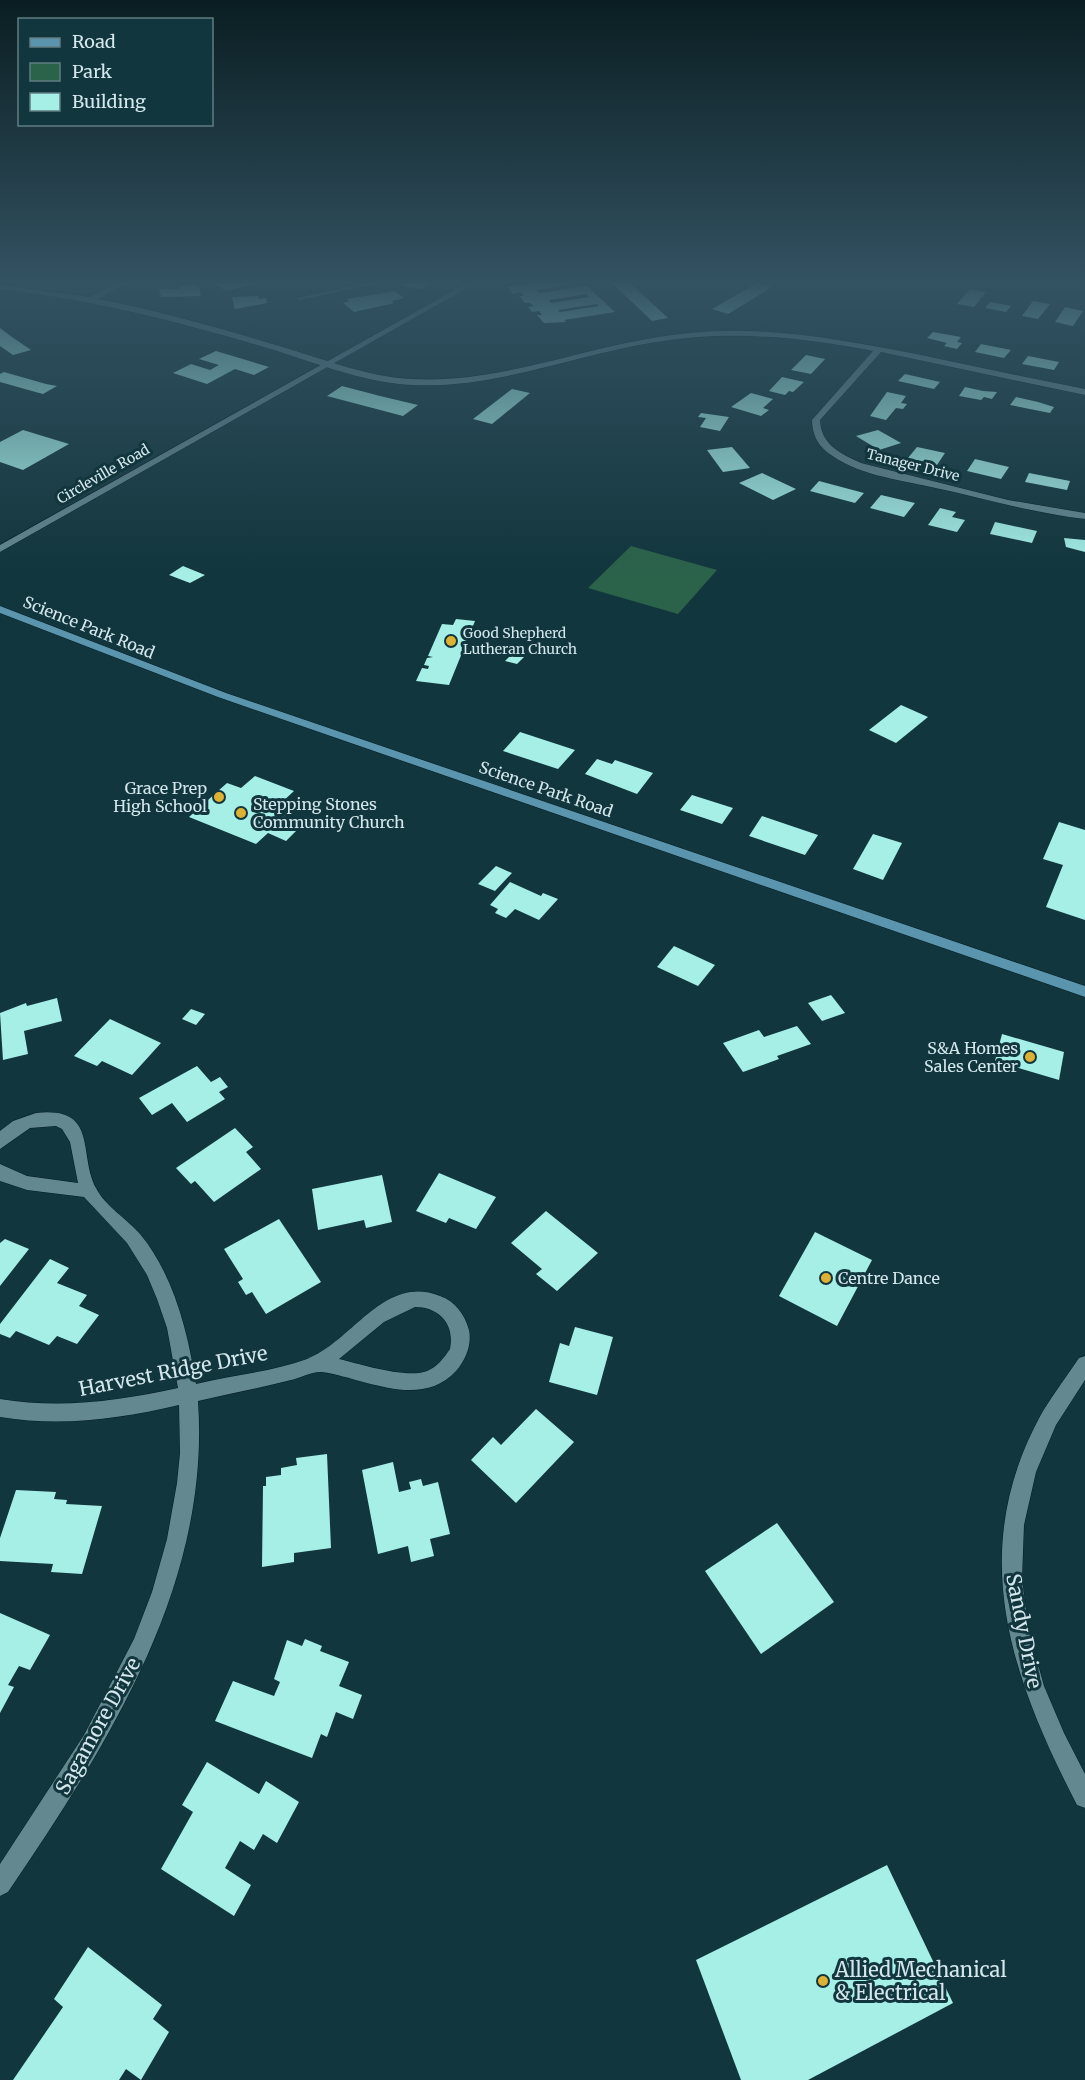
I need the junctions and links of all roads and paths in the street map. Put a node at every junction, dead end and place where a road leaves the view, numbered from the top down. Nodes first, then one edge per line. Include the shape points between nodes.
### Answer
1 (297, 380) edge
2 (403, 380) edge
3 (450, 380) edge
4 (851, 380) edge
5 (1028, 380) edge
6 (1085, 392) edge
7 (1085, 516) edge
8 (0, 549) edge
9 (0, 609) edge
10 (1085, 992) edge
11 (0, 1142) edge
12 (0, 1171) edge
13 (88, 1191) junction
14 (319, 1363) junction
15 (1085, 1364) edge
16 (186, 1394) junction
17 (0, 1408) edge
18 (1085, 1797) edge
19 (0, 1884) edge

1 - 8 street, Circleville Road
2 - 3 street
4 - 7 street, Tanager Drive via 816,420 818,437 825,446 848,461 1023,506
5 - 6 street
9 - 10 main road, Science Park Road via 222,695
11 - 13 street via 21,1124 46,1118 66,1121 73,1130
12 - 13 street via 15,1181
13 - 16 street, Sagamore Drive via 137,1242 154,1273 171,1310
14 - 14 street, Harvest Ridge Drive via 422,1381 447,1369 456,1358 461,1333 458,1322 441,1303 428,1298 414,1299 381,1316
14 - 16 street, Harvest Ridge Drive
15 - 18 street, Sandy Drive via 1046,1425 1023,1476 1010,1565 1021,1640 1038,1701
16 - 17 street, Harvest Ridge Drive via 90,1413 53,1414
16 - 19 street, Sagamore Drive via 188,1471 181,1524 141,1650 83,1761

